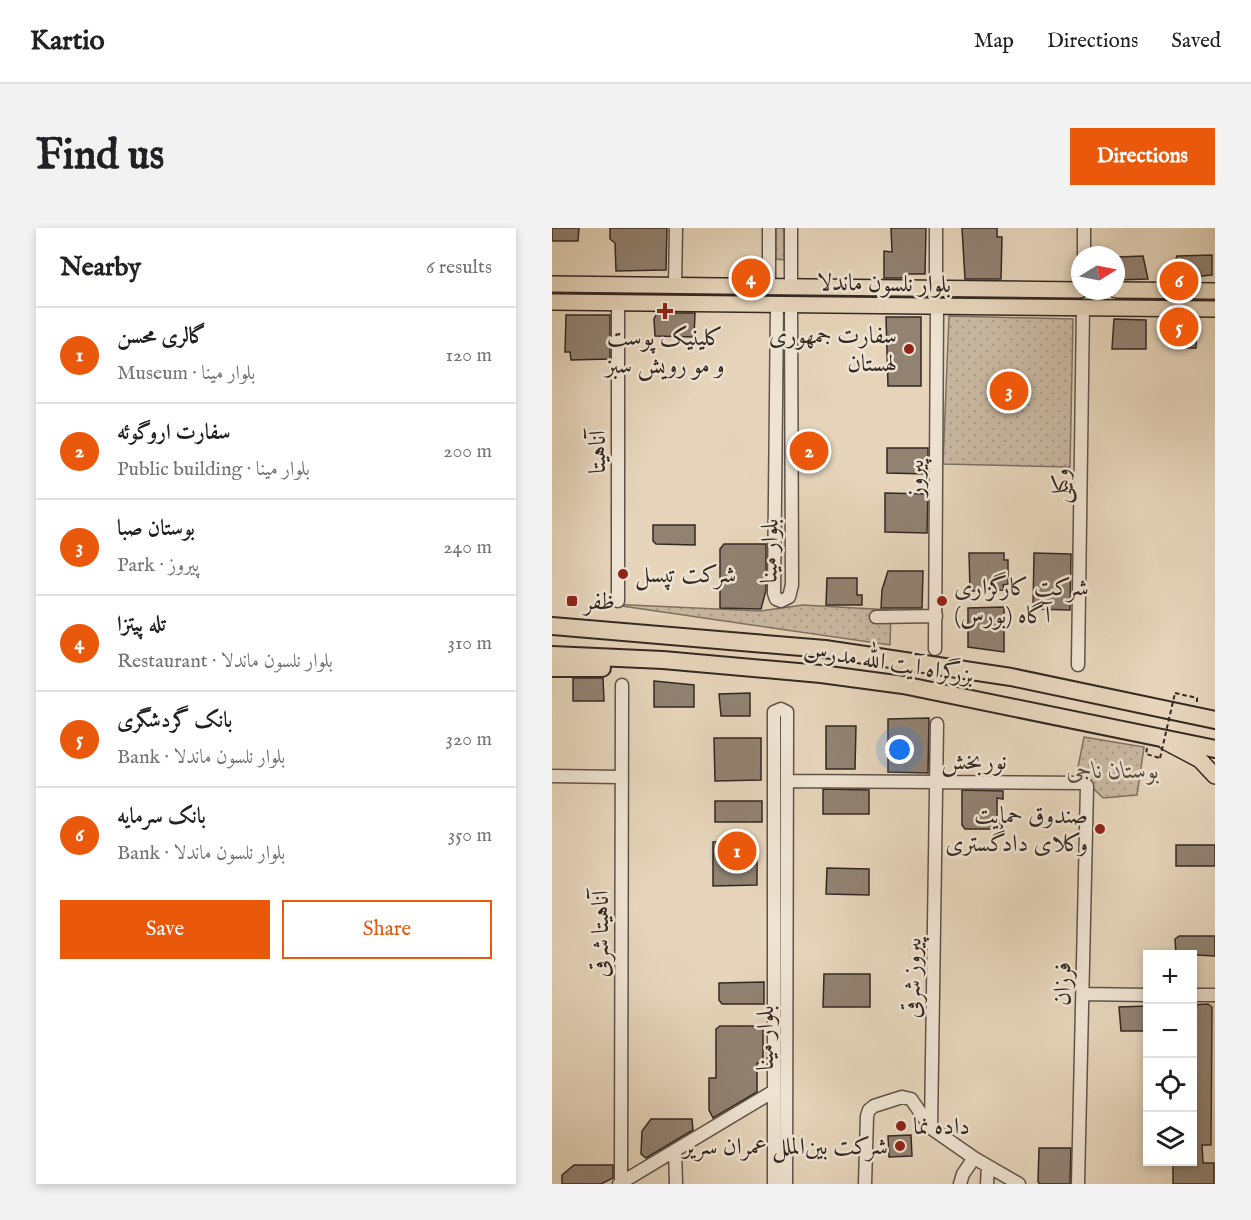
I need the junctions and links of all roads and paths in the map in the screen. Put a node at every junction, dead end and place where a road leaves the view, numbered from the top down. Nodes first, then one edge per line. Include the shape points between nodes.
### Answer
1 (676, 228) edge
2 (769, 228) edge
3 (791, 228) edge
4 (936, 228) edge
5 (1084, 228) edge
6 (1083, 246) edge
7 (768, 261) junction
8 (791, 262) junction
9 (552, 284) edge
10 (675, 286) junction
11 (769, 286) junction
12 (791, 287) junction
13 (870, 288) junction
14 (936, 288) junction
15 (1071, 290) edge
16 (1125, 290) edge
17 (1215, 291) edge
18 (552, 302) edge
19 (618, 303) junction
20 (784, 304) junction
21 (870, 305) junction
22 (937, 306) junction
23 (1083, 308) junction
24 (1215, 309) edge
25 (777, 320) junction
26 (791, 321) junction
27 (618, 601) dead end
28 (936, 616) junction
29 (876, 617) dead end
30 (552, 626) edge
31 (935, 649) dead end
32 (552, 655) edge
33 (663, 660) junction
34 (1078, 665) dead end
35 (552, 668) edge
36 (622, 685) dead end
37 (1197, 698) dead end
38 (1215, 720) edge
39 (937, 724) dead end
40 (1150, 734) junction
41 (1215, 749) edge
42 (1146, 754) dead end
43 (552, 776) edge
44 (1215, 776) edge
45 (621, 777) junction
46 (787, 781) junction
47 (936, 782) junction
48 (1087, 786) joint
49 (1083, 994) junction
50 (1143, 994) edge
51 (1197, 995) edge
52 (1215, 995) edge
53 (774, 1091) junction
54 (931, 1128) junction
55 (675, 1150) junction
56 (974, 1158) junction
57 (988, 1166) junction
58 (620, 1183) edge
59 (676, 1184) edge
60 (774, 1184) edge
61 (786, 1184) edge
62 (865, 1184) edge
63 (960, 1184) edge
64 (987, 1184) edge
65 (1019, 1184) edge
66 (1078, 1184) edge

1 - 10 street
2 - 7 street
3 - 8 street
4 - 14 street
5 - 6 street
7 - 8 street via 778,265
7 - 11 street
8 - 12 street
9 - 10 main road, بلوار نلسون ماندلا
10 - 11 main road, بلوار نلسون ماندلا
11 - 12 main road, بلوار نلسون ماندلا
12 - 13 main road, بلوار نلسون ماندلا
13 - 14 main road, بلوار نلسون ماندلا
13 - 21 main road
14 - 15 main road, بلوار نلسون ماندلا
16 - 17 main road
18 - 19 main road, بلوار نلسون ماندلا
19 - 20 main road, بلوار نلسون ماندلا
19 - 27 street, آناهیتا
20 - 21 main road, بلوار نلسون ماندلا
20 - 25 street, بلوار مینا
20 - 26 street, بلوار مینا
21 - 22 main road, بلوار نلسون ماندلا
22 - 23 main road, بلوار نلسون ماندلا
22 - 28 street, پیروز
23 - 24 main road, بلوار نلسون ماندلا
23 - 34 street, وكيلی
25 - 26 street
25 - 26 street, بلوار مینا via 774,593 781,600 789,597 792,585
28 - 29 street
28 - 31 street, پیروز
30 - 38 highway, بزرگراه آیت الله مدرس via 836,650 1011,676
32 - 33 highway, بزرگراه آیت الله مدرس
33 - 35 highway via 604,668
33 - 40 highway, بزرگراه آیت الله مدرس via 903,685
36 - 45 street, آناهیتا شرقی
37 - 42 path, bridge via 1175,693 1160,758
39 - 47 street, پیروز شرقی
40 - 41 highway, بزرگراه آیت الله مدرس
40 - 44 main road via 1200,760
43 - 45 street
45 - 58 street, آناهیتا شرقی
46 - 47 street, نوربخش
46 - 53 street, بلوار مینا via 787,712 781,709 774,712
46 - 61 street, بلوار مینا
47 - 48 street, نوربخش
47 - 54 street, پیروز شرقی
48 - 49 street, فرزان
49 - 50 street
49 - 66 street, فرزان
51 - 52 street
53 - 55 street
53 - 60 street, بلوار مینا
54 - 56 street
54 - 62 street via 907,1097 874,1106 867,1116
55 - 58 street
55 - 59 street
56 - 57 street
56 - 63 street
57 - 64 street
57 - 65 street

